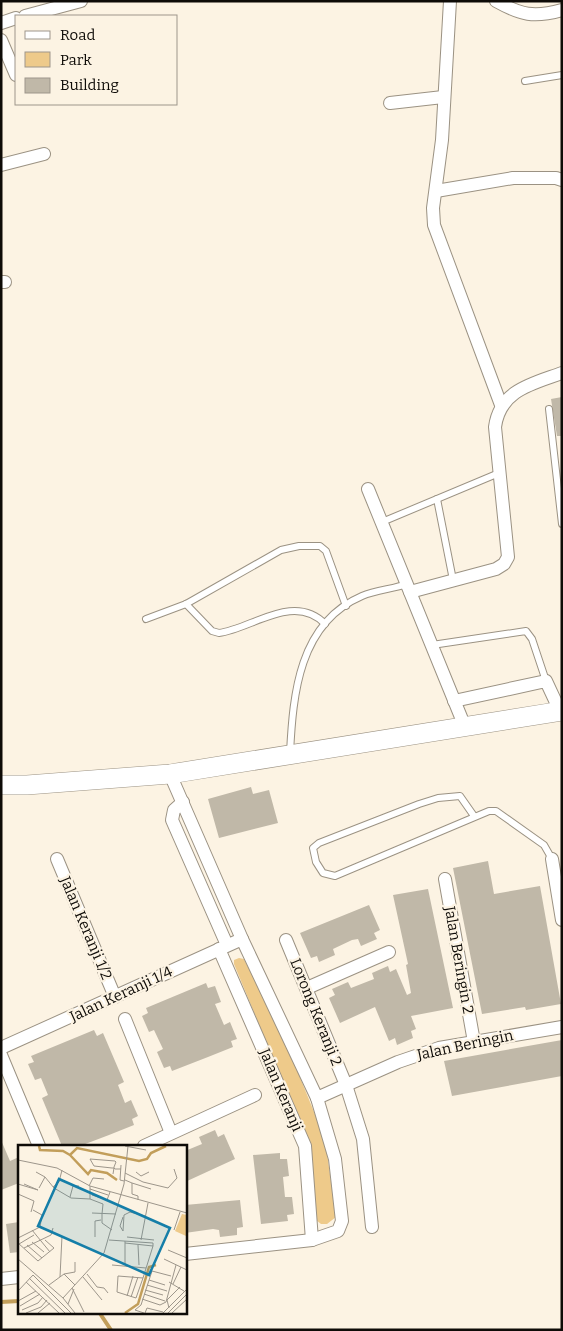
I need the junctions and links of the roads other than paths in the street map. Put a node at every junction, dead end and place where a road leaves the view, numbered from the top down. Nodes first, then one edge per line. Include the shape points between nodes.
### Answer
1 (81, 1) edge
2 (450, 1) edge
3 (496, 1) edge
4 (562, 10) edge
5 (29, 15) edge
6 (15, 18) edge
7 (1, 22) edge
8 (1, 40) edge
9 (15, 74) edge
10 (562, 75) edge
11 (525, 81) dead end
12 (444, 96) junction
13 (390, 103) dead end
14 (44, 154) dead end
15 (1, 165) edge
16 (562, 180) edge
17 (436, 191) junction
18 (562, 373) edge
19 (501, 404) junction
20 (549, 409) dead end
21 (499, 473) junction
22 (368, 488) dead end
23 (560, 492) edge
24 (437, 499) junction
25 (382, 522) junction
26 (562, 524) edge
27 (453, 580) junction
28 (408, 588) junction
29 (186, 604) junction
30 (346, 606) junction
31 (146, 620) dead end
32 (325, 624) junction
33 (432, 645) junction
34 (546, 681) junction
35 (454, 701) junction
36 (561, 711) edge
37 (464, 727) junction
38 (290, 754) junction
39 (170, 774) junction
40 (1, 785) edge
41 (183, 802) junction
42 (474, 816) junction
43 (57, 859) dead end
44 (552, 859) joint
45 (445, 879) dead end
46 (562, 920) edge
47 (242, 939) junction
48 (286, 940) dead end
49 (223, 947) junction
50 (389, 952) dead end
51 (307, 988) junction
52 (115, 996) junction
53 (125, 1020) dead end
54 (562, 1027) edge
55 (474, 1042) junction
56 (1, 1048) edge
57 (1, 1055) edge
58 (346, 1085) junction
59 (255, 1094) dead end
60 (317, 1098) junction
61 (171, 1133) junction
62 (39, 1145) edge
63 (146, 1145) edge
64 (372, 1228) dead end
65 (312, 1240) junction
66 (186, 1254) edge
67 (18, 1277) edge
68 (1, 1279) edge

1 - 5 street
2 - 12 street
3 - 4 street via 535,16
6 - 7 street
8 - 9 street
10 - 11 lane
12 - 13 street
12 - 17 street
14 - 15 street
16 - 17 street via 513,178
17 - 19 street via 434,225
18 - 19 street via 524,388
19 - 21 street via 495,426
20 - 23 lane
21 - 24 lane
21 - 27 street via 508,557 496,569
22 - 25 street
23 - 26 lane
24 - 25 lane
24 - 27 lane
25 - 28 street
27 - 28 street
28 - 30 lane via 363,596
28 - 33 street
29 - 30 lane via 281,550 320,546 332,564
29 - 31 lane
29 - 32 lane via 212,631 219,633 263,616 296,611 314,616
30 - 32 lane
32 - 38 lane via 301,665 292,705
33 - 34 lane via 526,631 532,639
33 - 35 street
34 - 35 street
34 - 36 street
35 - 37 street
36 - 37 street
37 - 38 street
38 - 39 street
39 - 40 street
39 - 41 street
41 - 47 street
41 - 49 street, Jalan Keranji via 174,810 172,820
42 - 42 lane via 335,876 323,873 313,853 319,843 438,798 460,796
42 - 44 lane via 496,811 544,845
43 - 52 street, Jalan Keranji 1/2
44 - 46 street
45 - 55 street, Jalan Beringin 2
47 - 49 street, Jalan Keranji 1/4
47 - 60 street
48 - 51 street, Lorong Keranji 2
49 - 52 street, Jalan Keranji 1/4
49 - 65 street, Jalan Keranji via 304,1146
50 - 51 street
51 - 58 street, Lorong Keranji 2
52 - 56 street, Jalan Keranji 1/4
53 - 61 street
54 - 55 street, Jalan Beringin
55 - 58 street, Jalan Beringin via 420,1053
57 - 62 street
58 - 60 street, Jalan Beringin
58 - 64 street, Lorong Keranji 2 via 363,1139
59 - 61 street
60 - 65 street via 335,1159 342,1221 338,1231
61 - 63 street
65 - 66 street
67 - 68 street

